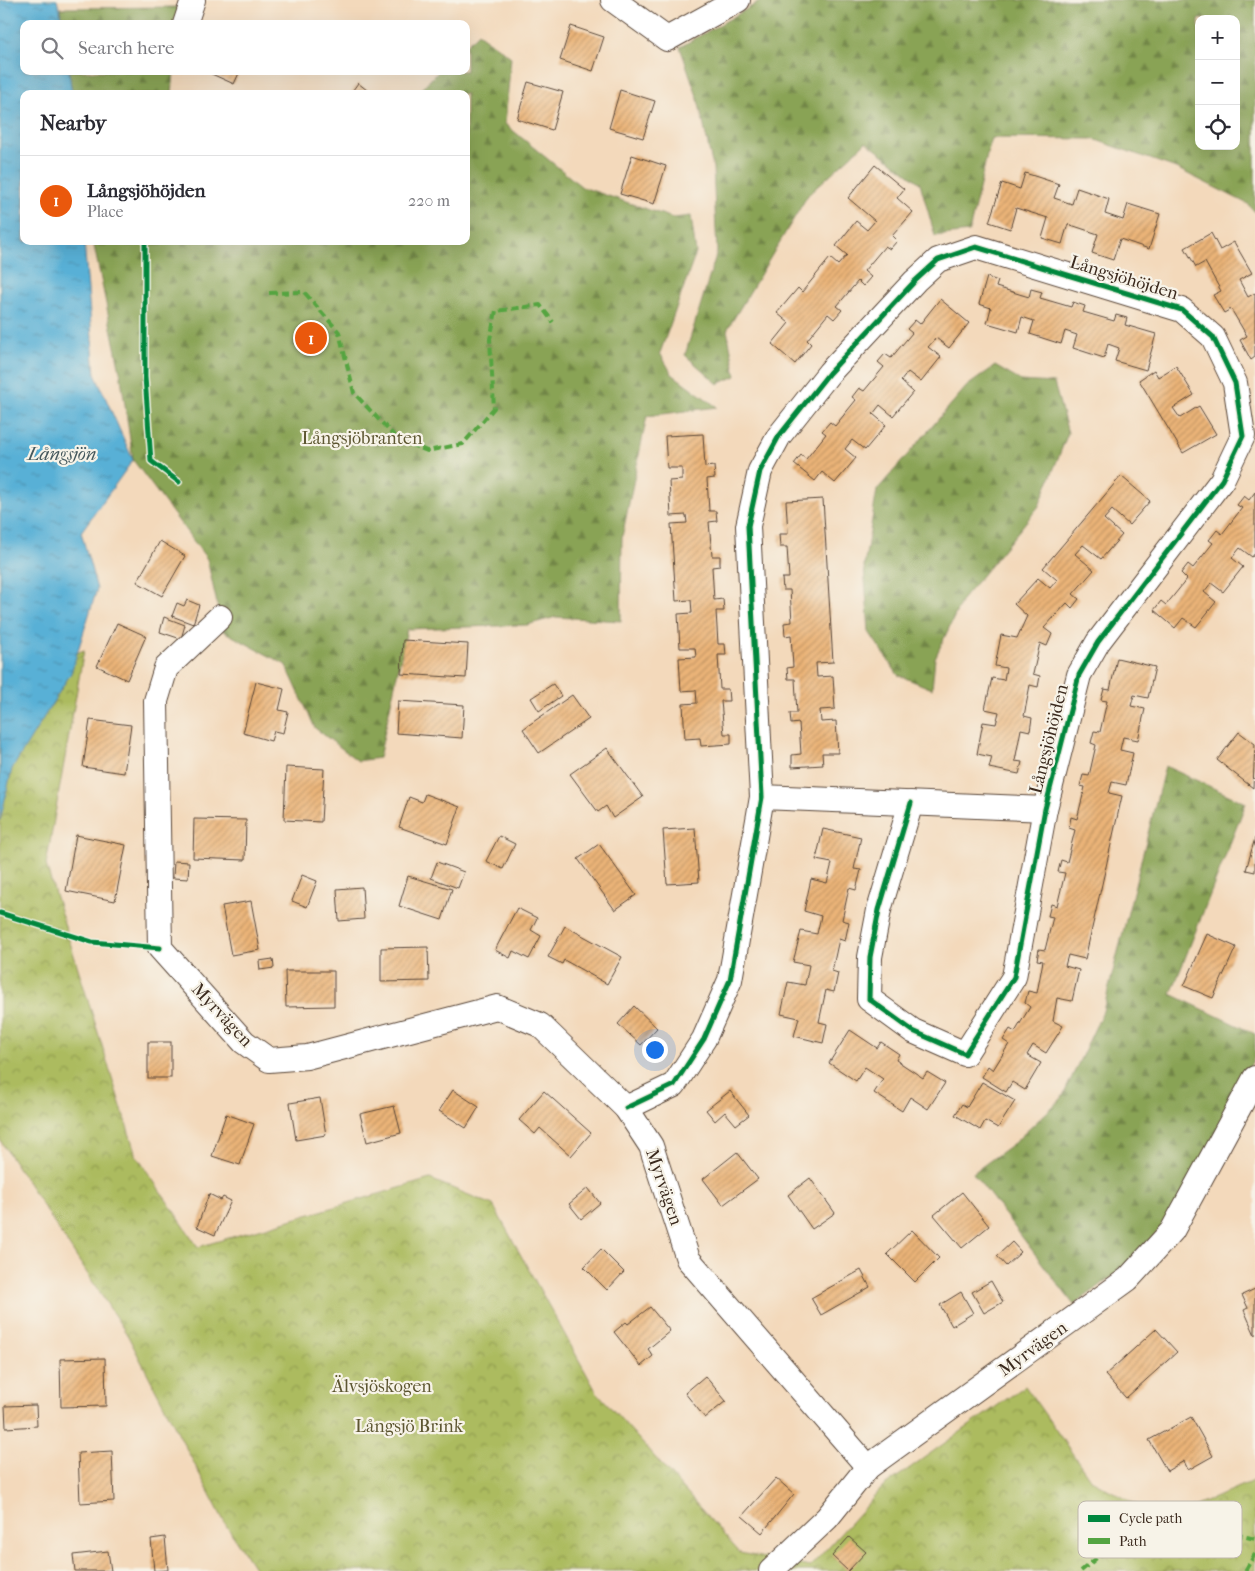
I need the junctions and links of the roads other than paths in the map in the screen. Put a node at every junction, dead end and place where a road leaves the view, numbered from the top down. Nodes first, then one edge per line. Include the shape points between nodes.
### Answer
1 (193, 0) edge
2 (613, 0) edge
3 (738, 0) edge
4 (186, 20) edge
5 (220, 617) dead end
6 (762, 797) junction
7 (911, 803) junction
8 (1045, 809) junction
9 (1255, 1078) edge
10 (626, 1108) junction
11 (868, 1467) junction
12 (770, 1571) edge

1 - 4 street
2 - 3 street via 667,39
5 - 10 street, Myrvägen via 166,668 156,701 160,948 244,1042 269,1060 307,1057 497,1007 540,1025
6 - 7 street, Långsjöhöjden
6 - 8 street, Långsjöhöjden via 748,526 760,471 779,436 829,373 915,281 938,260 976,248 1182,310 1213,337 1235,383 1243,436 1222,480 1098,642 1079,675
6 - 10 street, Långsjöhöjden via 730,980 704,1039 674,1085
7 - 8 street, Långsjöhöjden
7 - 8 street, Långsjöhöjden via 879,910 870,956 869,999 913,1031 965,1054 1014,977
9 - 11 street, Myrvägen via 1172,1232 1146,1261 1106,1296
10 - 11 street, Myrvägen via 651,1146 688,1259
11 - 12 street via 827,1518

